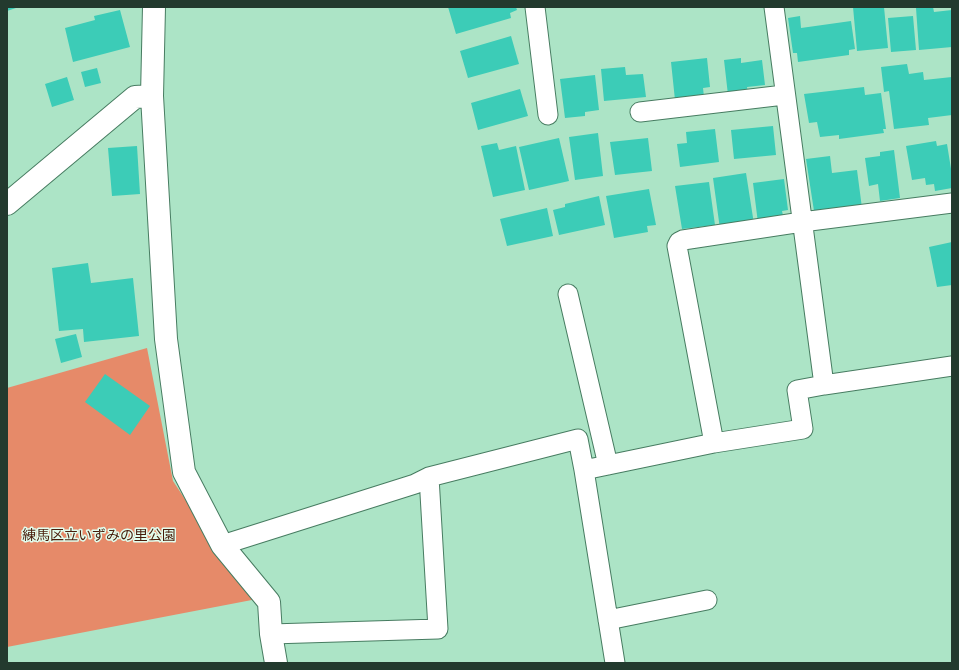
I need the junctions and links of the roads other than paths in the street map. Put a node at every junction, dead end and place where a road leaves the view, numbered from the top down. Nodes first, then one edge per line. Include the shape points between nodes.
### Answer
1 (154, 7) edge
2 (534, 7) edge
3 (774, 7) edge
4 (784, 95) junction
5 (152, 96) junction
6 (640, 112) dead end
7 (548, 115) dead end
8 (952, 203) edge
9 (7, 204) edge
10 (802, 222) junction
11 (568, 294) dead end
12 (952, 366) edge
13 (824, 385) junction
14 (714, 443) junction
15 (608, 465) junction
16 (584, 470) junction
17 (429, 477) junction
18 (222, 545) junction
19 (707, 600) dead end
20 (608, 620) junction
21 (271, 634) junction
22 (276, 663) edge
23 (615, 663) edge

1 - 5 street
2 - 7 lane
3 - 4 lane
4 - 6 lane
4 - 10 lane
5 - 9 street via 135,97
5 - 18 street via 166,339 184,472
8 - 10 lane
10 - 13 lane
10 - 14 lane via 683,240 677,246
11 - 15 lane
12 - 13 lane
13 - 14 lane via 797,390 803,428
14 - 15 lane
15 - 16 lane
16 - 17 lane via 578,439
16 - 20 lane
17 - 18 lane via 415,484
17 - 21 lane via 438,629
18 - 21 street via 269,602
19 - 20 lane
20 - 23 lane
21 - 22 street

